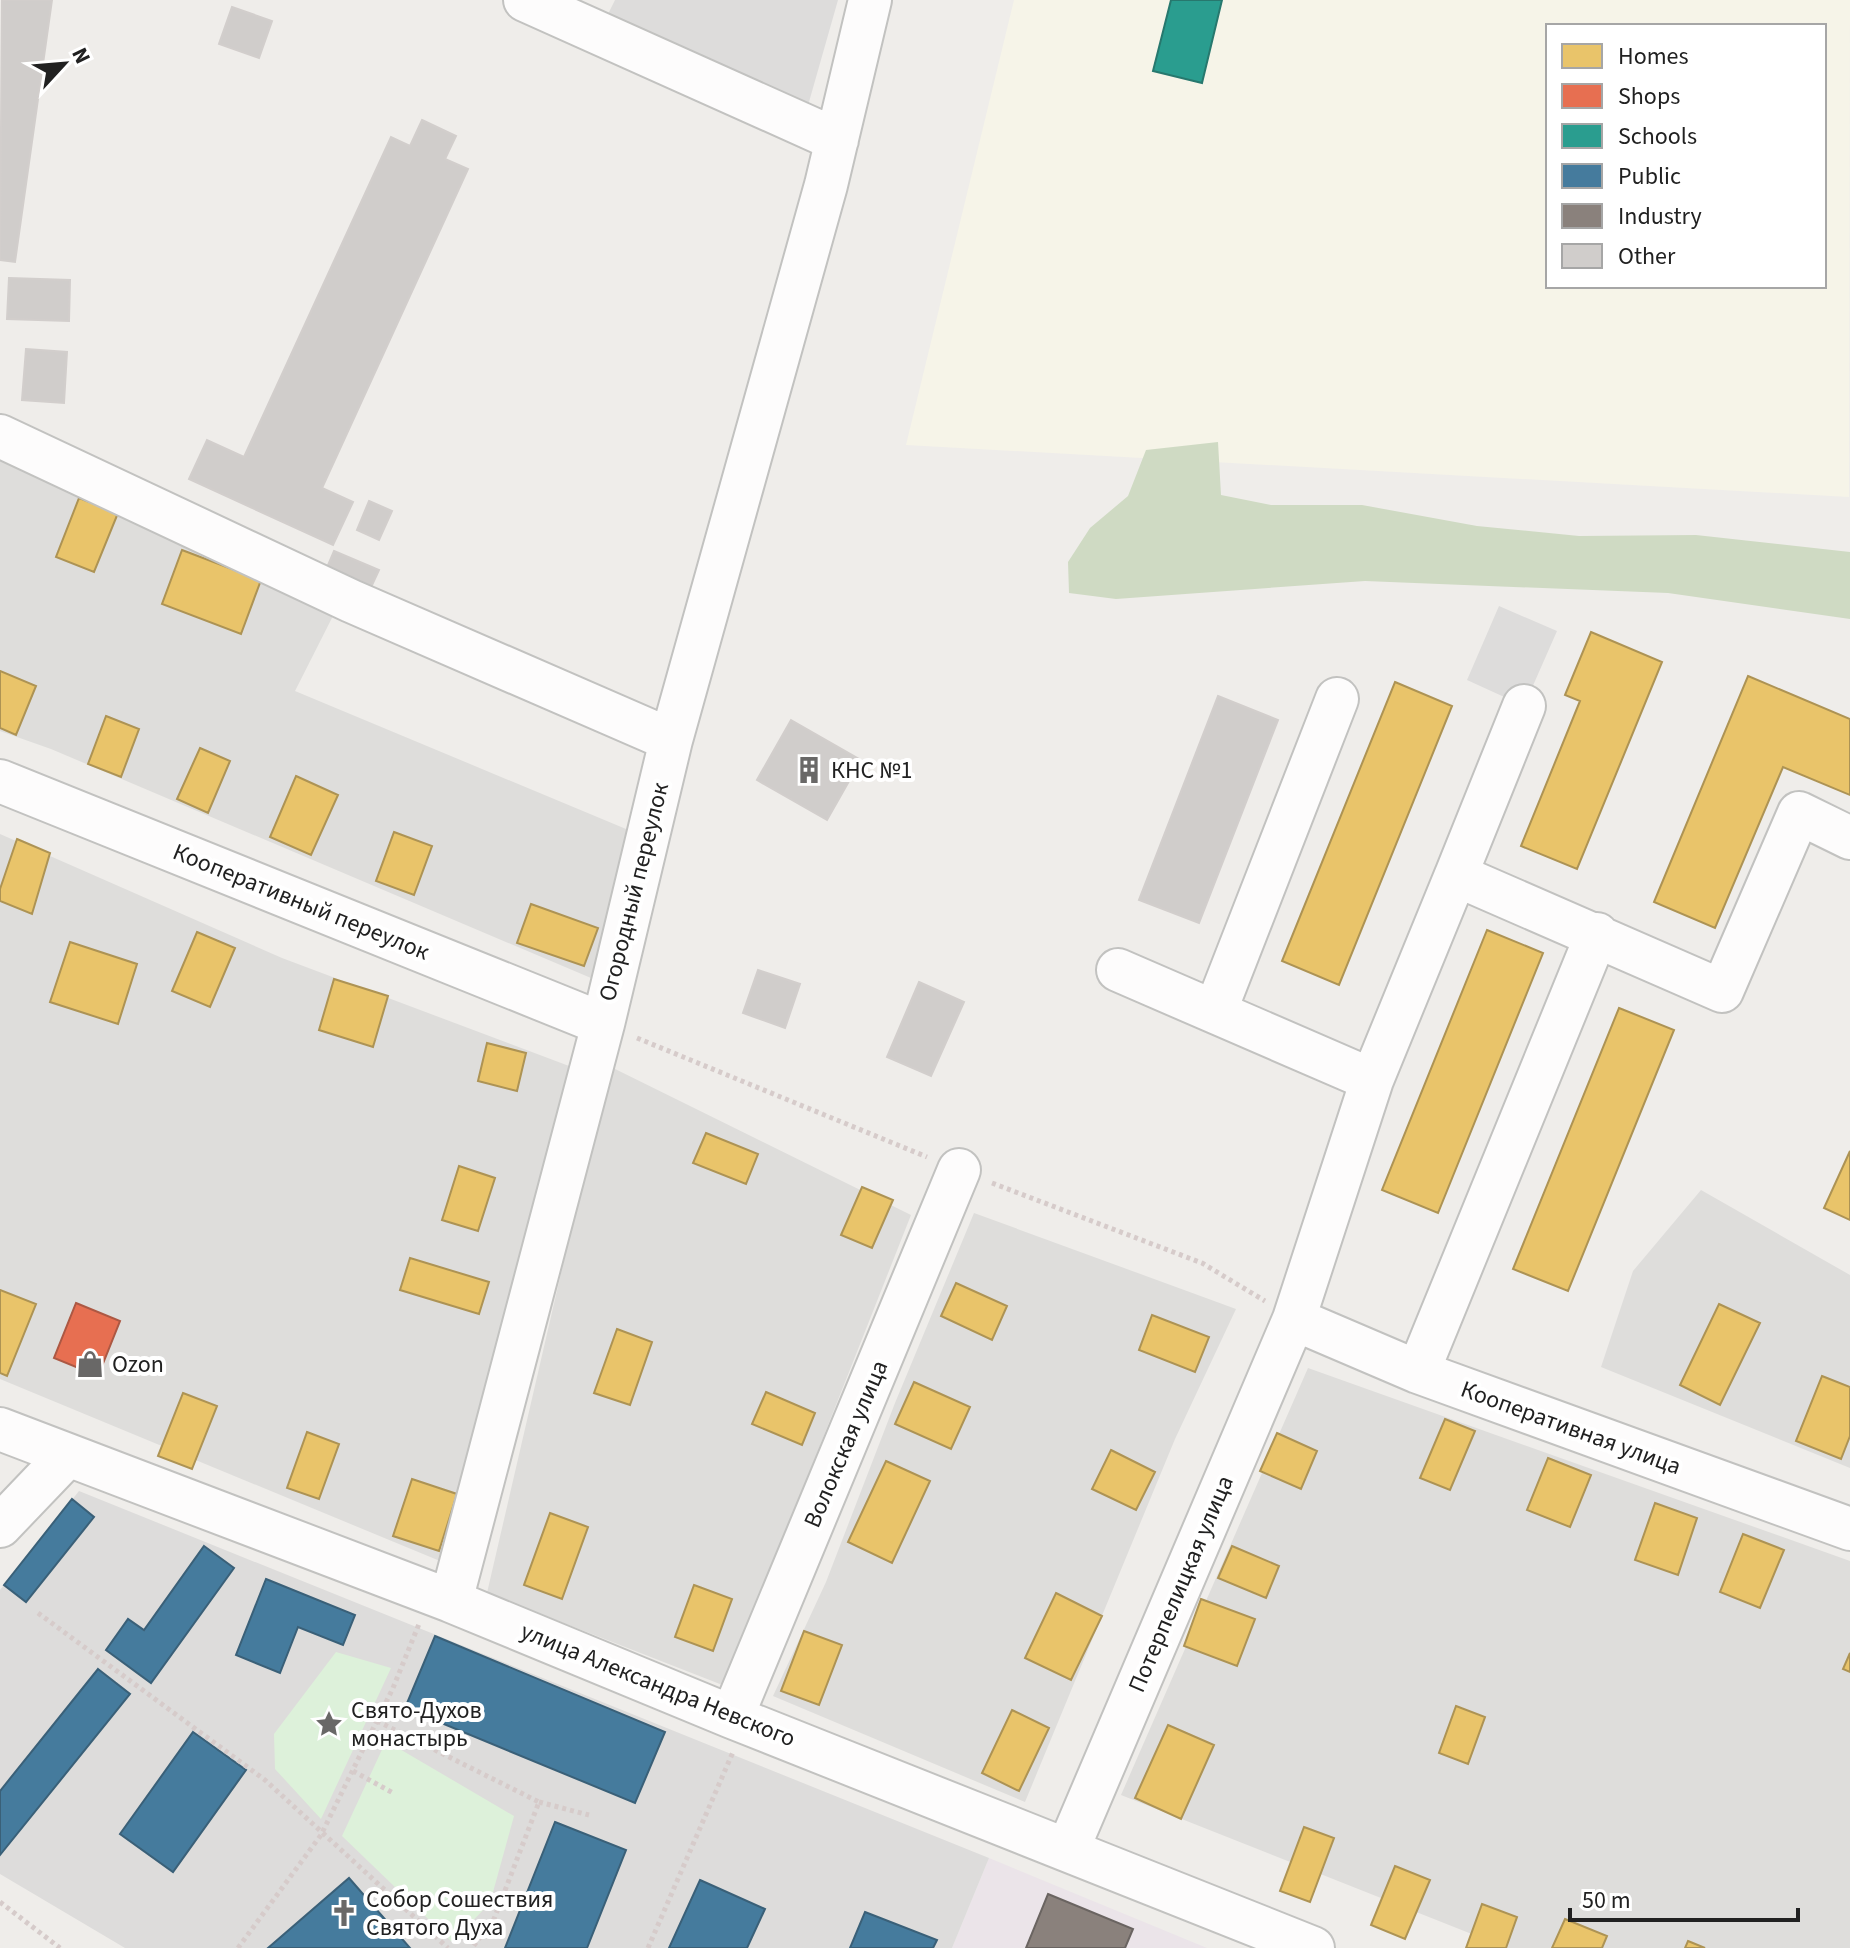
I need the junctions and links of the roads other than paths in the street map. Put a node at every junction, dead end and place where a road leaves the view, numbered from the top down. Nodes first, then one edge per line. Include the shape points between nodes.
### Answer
1 (525, 0) edge
2 (870, 0) edge
3 (837, 140) junction
4 (0, 436) edge
5 (1337, 699) dead end
6 (1524, 706) dead end
7 (671, 740) junction
8 (0, 781) edge
9 (1850, 838) edge
10 (1456, 875) junction
11 (1597, 934) junction
12 (1118, 970) dead end
13 (1215, 1012) junction
14 (603, 1024) junction
15 (1372, 1080) junction
16 (959, 1170) dead end
17 (1294, 1319) junction
18 (1418, 1372) junction
19 (0, 1429) edge
20 (67, 1456) junction
21 (0, 1526) edge
22 (1850, 1529) edge
23 (441, 1597) junction
24 (739, 1720) junction
25 (1068, 1849) junction
26 (1313, 1948) edge

1 - 3 street
2 - 3 street, Огородный переулок
3 - 7 street, Огородный переулок
4 - 7 street via 351,601
5 - 13 street
6 - 10 street, Потерпелицкая улица
7 - 14 street, Огородный переулок
8 - 14 street, Кооперативный переулок
9 - 11 street via 1799,813 1722,991
10 - 11 street
10 - 15 street, Потерпелицкая улица
11 - 18 street
12 - 13 street
13 - 15 street
14 - 23 street, Огородный переулок
15 - 17 street, Потерпелицкая улица
16 - 24 street, Волокская улица
17 - 18 street, Кооперативная улица
17 - 25 street, Потерпелицкая улица
18 - 22 street, Кооперативная улица
19 - 20 street, улица Александра Невского
20 - 21 street
20 - 23 street, улица Александра Невского
23 - 24 street, улица Александра Невского
24 - 25 street, улица Александра Невского
25 - 26 street, улица Александра Невского

